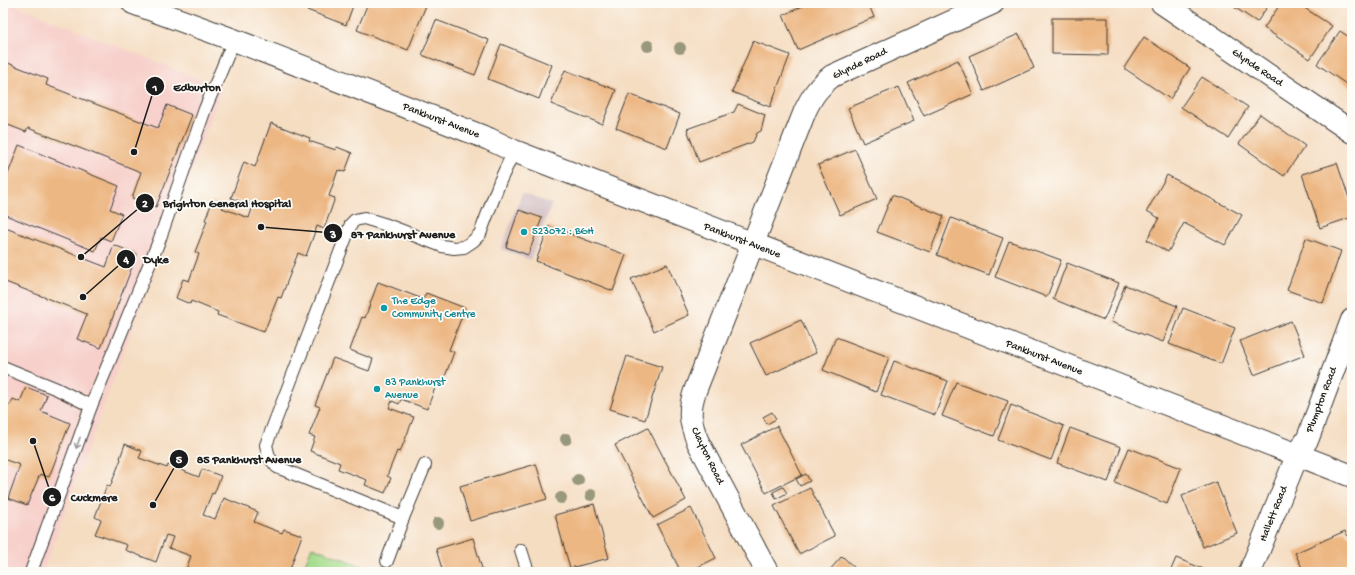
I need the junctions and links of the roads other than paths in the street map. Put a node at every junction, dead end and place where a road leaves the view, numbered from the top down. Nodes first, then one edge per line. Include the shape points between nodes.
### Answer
1 (133, 3) edge
2 (993, 3) edge
3 (1162, 3) edge
4 (168, 9) edge
5 (234, 40) junction
6 (1352, 132) edge
7 (514, 151) junction
8 (752, 244) junction
9 (1352, 320) edge
10 (3, 367) edge
11 (91, 406) junction
12 (1297, 456) junction
13 (425, 465) dead end
14 (1352, 476) edge
15 (403, 518) junction
16 (521, 550) dead end
17 (387, 561) dead end
18 (31, 572) edge
19 (528, 572) edge
20 (767, 572) edge
21 (1250, 572) edge

1 - 4 street, Pankhurst Avenue
2 - 8 street, Glynde Road via 855,65 822,84 813,94 805,111
3 - 6 street, Glynde Road
4 - 5 street, Pankhurst Avenue
5 - 7 street, Pankhurst Avenue
5 - 11 lane via 205,109 160,241
7 - 8 street, Pankhurst Avenue
7 - 15 lane via 480,234 464,246 442,246 387,224 364,218 355,220 266,445 269,457 277,467
8 - 12 street, Pankhurst Avenue
8 - 20 street, Clayton Road via 695,391 690,419 698,442
9 - 12 street, Plumpton Road via 1308,438
10 - 11 lane via 57,388
11 -> 18 lane
12 - 14 street, Pankhurst Avenue
12 - 21 street, Hallett Road
13 - 15 lane
15 - 17 lane
16 - 19 lane

